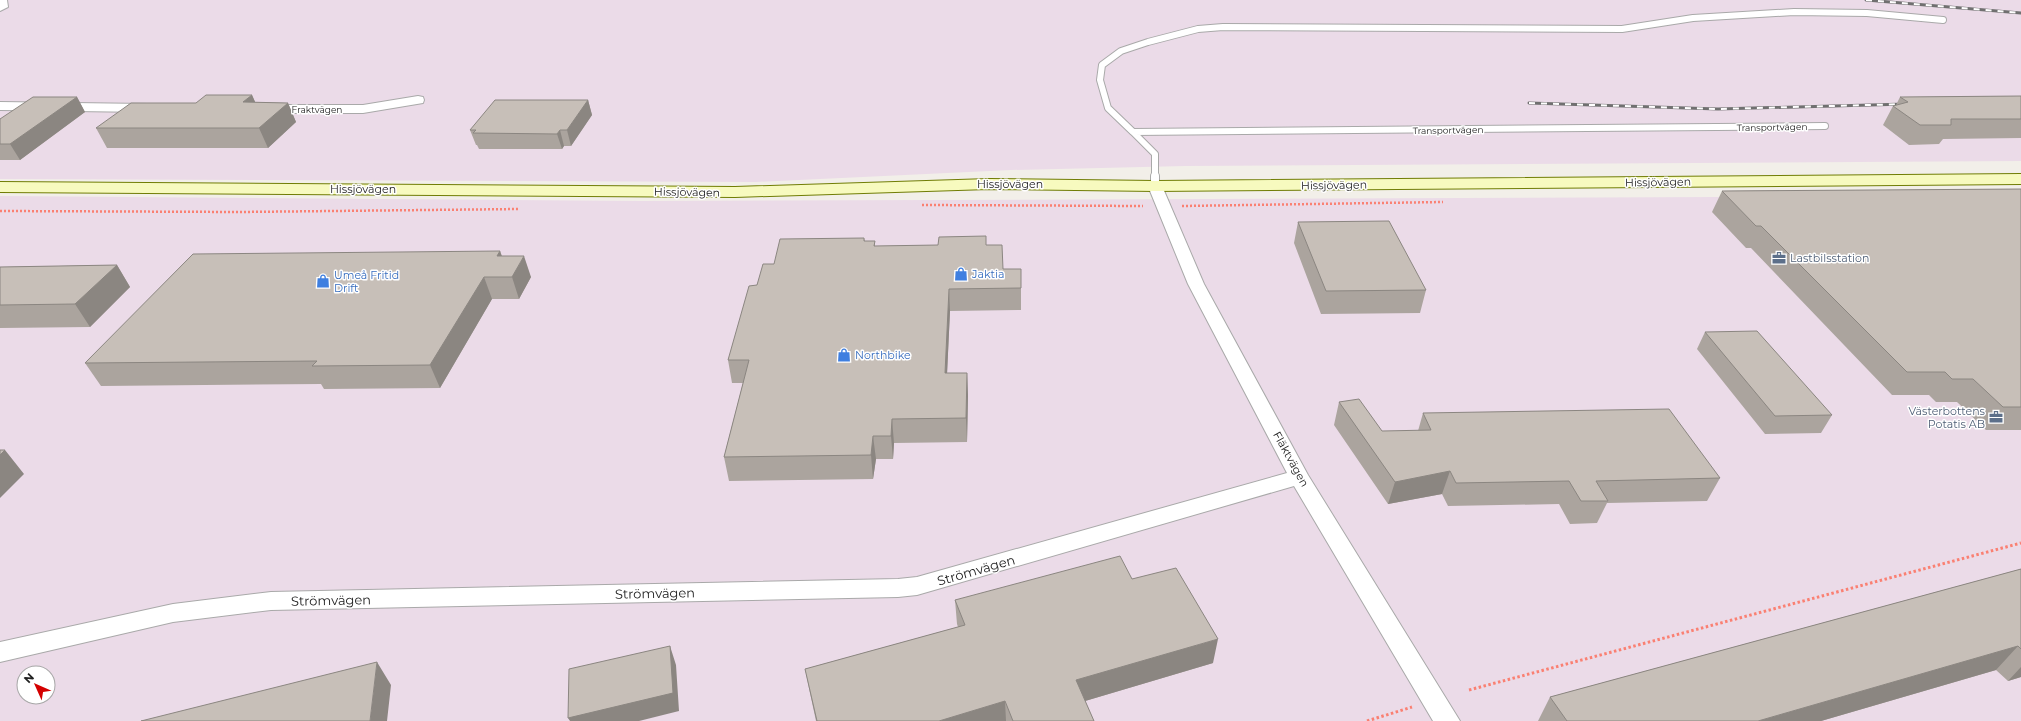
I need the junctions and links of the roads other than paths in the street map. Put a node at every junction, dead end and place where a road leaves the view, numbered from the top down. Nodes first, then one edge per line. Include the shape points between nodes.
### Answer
1 (2, 0) edge
2 (0, 8) edge
3 (1943, 20) dead end
4 (418, 100) dead end
5 (0, 106) edge
6 (160, 108) edge
7 (255, 109) edge
8 (1825, 126) dead end
9 (1133, 132) junction
10 (2021, 179) edge
11 (1155, 186) junction
12 (0, 187) edge
13 (1299, 476) junction
14 (0, 652) edge
15 (1447, 721) edge

1 - 2 street via 3,7
3 - 9 lane via 1867,13 1794,12 1693,18 1622,29 1198,29 1121,51 1102,65 1100,80 1108,108
4 - 7 street, Fraktvägen via 363,109
5 - 6 street
8 - 9 lane, Transportvägen
9 - 11 lane via 1155,154
10 - 11 main road, Hissjövägen
11 - 12 main road, Hissjövägen via 989,184 735,192
11 - 13 street, Fläktvägen via 1196,284
13 - 14 street, Strömvägen via 917,586 271,601 173,613
13 - 15 street, Fläktvägen

